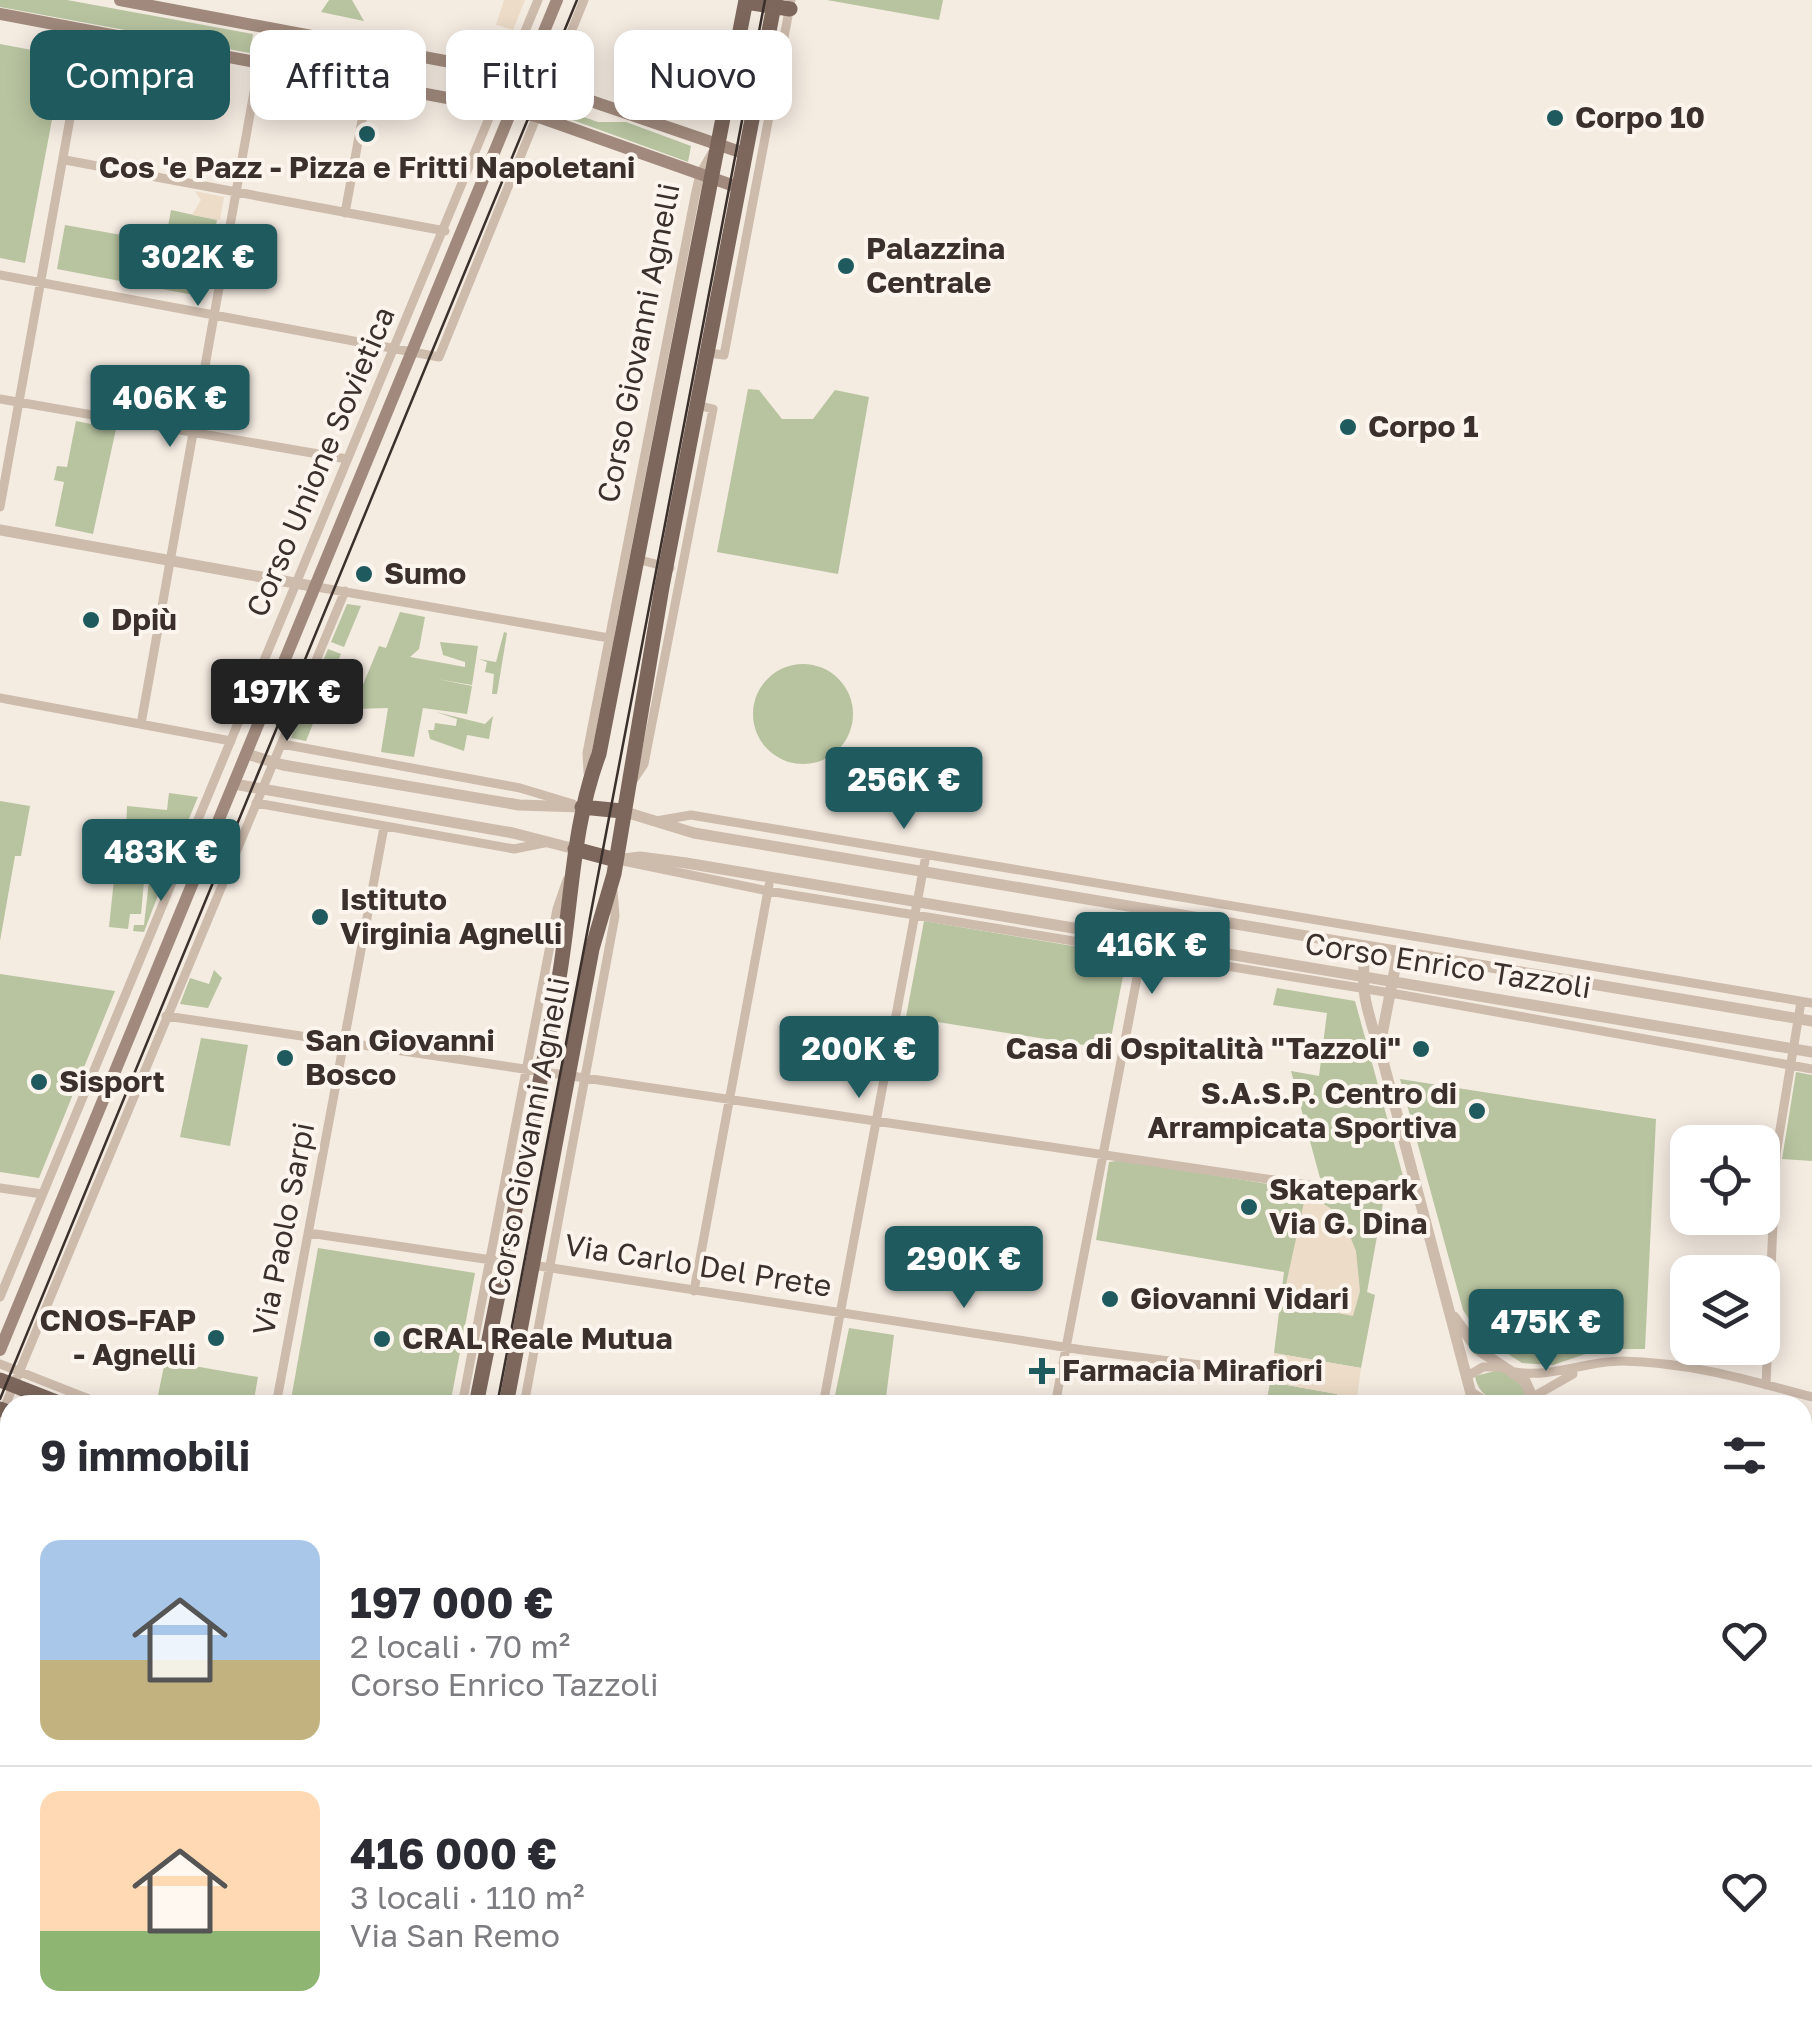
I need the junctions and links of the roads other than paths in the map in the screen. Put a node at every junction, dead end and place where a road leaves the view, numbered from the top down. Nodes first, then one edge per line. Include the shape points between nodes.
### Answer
1 (120, 0) edge
2 (538, 0) edge
3 (557, 0) edge
4 (584, 0) edge
5 (746, 1) edge
6 (782, 4) edge
7 (0, 14) edge
8 (86, 30) edge
9 (279, 30) edge
10 (526, 30) edge
11 (545, 30) edge
12 (572, 30) edge
13 (594, 100) edge
14 (250, 118) edge
15 (71, 120) edge
16 (362, 120) edge
17 (489, 120) edge
18 (507, 120) edge
19 (538, 120) edge
20 (547, 120) edge
21 (717, 144) junction
22 (752, 156) junction
23 (64, 160) junction
24 (706, 176) junction
25 (746, 190) junction
26 (238, 191) junction
27 (345, 213) junction
28 (445, 231) junction
29 (0, 275) edge
30 (41, 283) junction
31 (216, 317) junction
32 (394, 349) junction
33 (412, 352) junction
34 (0, 400) edge
35 (20, 403) junction
36 (196, 434) junction
37 (347, 459) junction
38 (0, 507) edge
39 (0, 530) edge
40 (631, 557) junction
41 (172, 560) junction
42 (674, 568) junction
43 (298, 583) junction
44 (316, 587) junction
45 (345, 591) junction
46 (609, 638) junction
47 (0, 698) edge
48 (141, 724) junction
49 (231, 741) junction
50 (282, 744) junction
51 (248, 754) junction
52 (274, 762) junction
53 (216, 776) junction
54 (589, 781) junction
55 (234, 784) junction
56 (263, 787) junction
57 (256, 804) junction
58 (582, 808) junction
59 (622, 811) junction
60 (656, 821) junction
61 (384, 827) junction
62 (548, 842) junction
63 (575, 849) junction
64 (926, 855) junction
65 (616, 860) junction
66 (923, 871) junction
67 (769, 884) junction
68 (916, 908) junction
69 (1150, 910) junction
70 (1369, 931) junction
71 (1143, 945) junction
72 (1366, 947) junction
73 (1398, 953) junction
74 (1362, 983) junction
75 (1392, 987) junction
76 (1806, 1002) edge
77 (166, 1016) junction
78 (1798, 1019) junction
79 (1812, 1021) edge
80 (127, 1040) junction
81 (344, 1042) junction
82 (1380, 1049) junction
83 (1793, 1049) junction
84 (101, 1052) junction
85 (1812, 1052) edge
86 (1791, 1066) junction
87 (1812, 1069) edge
88 (534, 1070) junction
89 (577, 1077) junction
90 (730, 1099) junction
91 (875, 1120) junction
92 (1104, 1152) junction
93 (0, 1188) edge
94 (42, 1194) junction
95 (1418, 1194) junction
96 (309, 1233) junction
97 (497, 1261) junction
98 (532, 1266) junction
99 (550, 1268) junction
100 (694, 1290) junction
101 (0, 1297) edge
102 (1449, 1310) junction
103 (840, 1312) junction
104 (1066, 1346) junction
105 (0, 1350) edge
106 (0, 1364) edge
107 (1507, 1369) junction
108 (1581, 1369) junction
109 (1271, 1374) dead end
110 (12, 1377) edge
111 (1466, 1377) junction
112 (1766, 1385) junction
113 (1470, 1391) junction
114 (45, 1395) edge
115 (71, 1395) edge
116 (278, 1395) edge
117 (464, 1395) edge
118 (477, 1395) edge
119 (508, 1395) edge
120 (526, 1395) edge
121 (824, 1395) edge
122 (1058, 1395) edge
123 (1471, 1395) edge
124 (1476, 1395) edge
125 (1530, 1395) edge
126 (1544, 1395) edge
127 (1804, 1395) edge

1 - 9 main road
2 - 10 street, Corso Unione Sovietica
3 - 11 main road, Corso Unione Sovietica
4 - 12 street, Corso Unione Sovietica
5 - 6 main road
5 - 21 main road, Corso Giovanni Agnelli
6 - 22 main road, Corso Giovanni Agnelli
7 - 8 main road
13 - 21 main road
14 - 26 street
15 - 23 street
16 - 27 street
17 - 28 street, Corso Unione Sovietica
18 - 33 main road, Corso Unione Sovietica
19 - 33 street, Corso Unione Sovietica via 439,357
20 - 24 main road
21 - 22 main road
21 - 24 main road, Corso Giovanni Agnelli
22 - 25 main road, Corso Giovanni Agnelli
23 - 26 street
23 - 30 street
24 - 25 main road
24 - 40 main road, Corso Giovanni Agnelli
25 - 42 main road, Corso Giovanni Agnelli
26 - 27 street
26 - 31 street
27 - 28 street
28 - 32 street, Corso Unione Sovietica
29 - 30 street
30 - 31 street
30 - 35 street
31 - 32 street
31 - 36 street
32 - 33 street
32 - 37 street, Corso Unione Sovietica
33 - 44 main road, Corso Unione Sovietica
34 - 35 street
35 - 36 street
35 - 38 street
36 - 37 street
36 - 41 street
37 - 43 street, Corso Unione Sovietica
39 - 41 street
40 - 42 street
40 - 46 street, Corso Giovanni Agnelli
40 - 54 main road, Corso Giovanni Agnelli
41 - 43 street
41 - 48 street
42 - 59 main road, Corso Giovanni Agnelli
43 - 44 street
43 - 49 street, Corso Unione Sovietica
44 - 45 street, Corso Unione Sovietica
44 - 51 main road, Corso Unione Sovietica
45 - 46 street, Corso Unione Sovietica
45 - 50 street
46 - 54 street, Corso Giovanni Agnelli via 587,753
47 - 48 street
48 - 49 street
49 - 53 street, Corso Unione Sovietica
50 - 52 street
50 - 58 street via 520,788
51 - 52 street
51 - 55 main road, Corso Unione Sovietica
52 - 56 street
52 - 58 street via 519,805
53 - 55 street
53 - 84 street, Corso Unione Sovietica
54 - 58 main road, Corso Giovanni Agnelli
55 - 56 street
55 - 80 main road, Corso Unione Sovietica
56 - 57 street
56 - 62 street
57 - 61 street
57 - 77 street
58 - 59 main road
58 - 63 main road, Corso Giovanni Agnelli
59 - 60 street, Corso Enrico Tazzoli
59 - 65 main road, Corso Giovanni Agnelli
60 - 64 street, Corso Enrico Tazzoli via 691,815
60 - 66 street, Corso Enrico Tazzoli
61 - 62 street via 514,848
61 - 81 street, Via Paolo Sarpi
62 - 63 street
63 - 65 main road
63 - 88 main road, Corso Giovanni Agnelli via 571,908
64 - 66 street
64 - 70 street, Corso Enrico Tazzoli
65 - 67 street, Corso Enrico Tazzoli via 640,857
65 - 89 main road, Corso Giovanni Agnelli via 598,923
66 - 68 street
66 - 69 street, Corso Enrico Tazzoli
67 - 68 street, Corso Enrico Tazzoli
67 - 90 street
68 - 71 street, Corso Enrico Tazzoli
68 - 91 street
69 - 71 street
69 - 72 street, Corso Enrico Tazzoli
70 - 72 street
70 - 76 street, Corso Enrico Tazzoli
71 - 74 street, Corso Enrico Tazzoli
71 - 92 street
72 - 73 street, Corso Enrico Tazzoli
72 - 74 street
73 - 75 street
73 - 78 street, Corso Enrico Tazzoli
74 - 75 street, Corso Enrico Tazzoli
74 - 82 street
75 - 82 street
75 - 83 street, Corso Enrico Tazzoli
75 - 86 street, Corso Enrico Tazzoli
76 - 78 street
77 - 81 street
77 - 110 street
78 - 79 street, Corso Enrico Tazzoli
78 - 83 street
80 - 84 street
80 - 105 main road, Corso Unione Sovietica
81 - 88 street
81 - 96 street, Via Paolo Sarpi
82 - 95 street
83 - 85 street, Corso Enrico Tazzoli
83 - 86 street
84 - 94 street, Corso Unione Sovietica
86 - 87 street, Corso Enrico Tazzoli
86 - 112 street via 1776,1154
88 - 89 street
88 - 97 main road, Corso Giovanni Agnelli
89 - 90 street
89 - 98 main road, Corso Giovanni Agnelli
89 - 99 street, Corso Giovanni Agnelli
90 - 91 street
90 - 100 street
91 - 92 street
91 - 103 street
92 - 95 street via 1382,1196
92 - 104 street
93 - 94 street
94 - 101 street, Corso Unione Sovietica
95 - 102 street
96 - 97 street
96 - 116 street, Via Paolo Sarpi
97 - 117 street, Corso Giovanni Agnelli
97 - 118 main road, Corso Giovanni Agnelli
98 - 99 street, Via Carlo Del Prete
98 - 119 main road, Corso Giovanni Agnelli
99 - 100 street, Via Carlo Del Prete
99 - 120 street, Corso Giovanni Agnelli
100 - 103 street, Via Carlo Del Prete
102 - 107 street via 1477,1349
102 - 111 street
103 - 104 street, Via Carlo Del Prete
103 - 121 street
104 - 109 street, Via Carlo Del Prete
104 - 122 street
106 - 110 street
107 - 108 street via 1552,1375
107 - 111 street via 1484,1367
107 - 125 street
108 - 112 street via 1648,1362
108 - 126 street
110 - 114 main road
110 - 115 street
111 - 113 street
112 - 127 street
113 - 123 street
113 - 124 street

